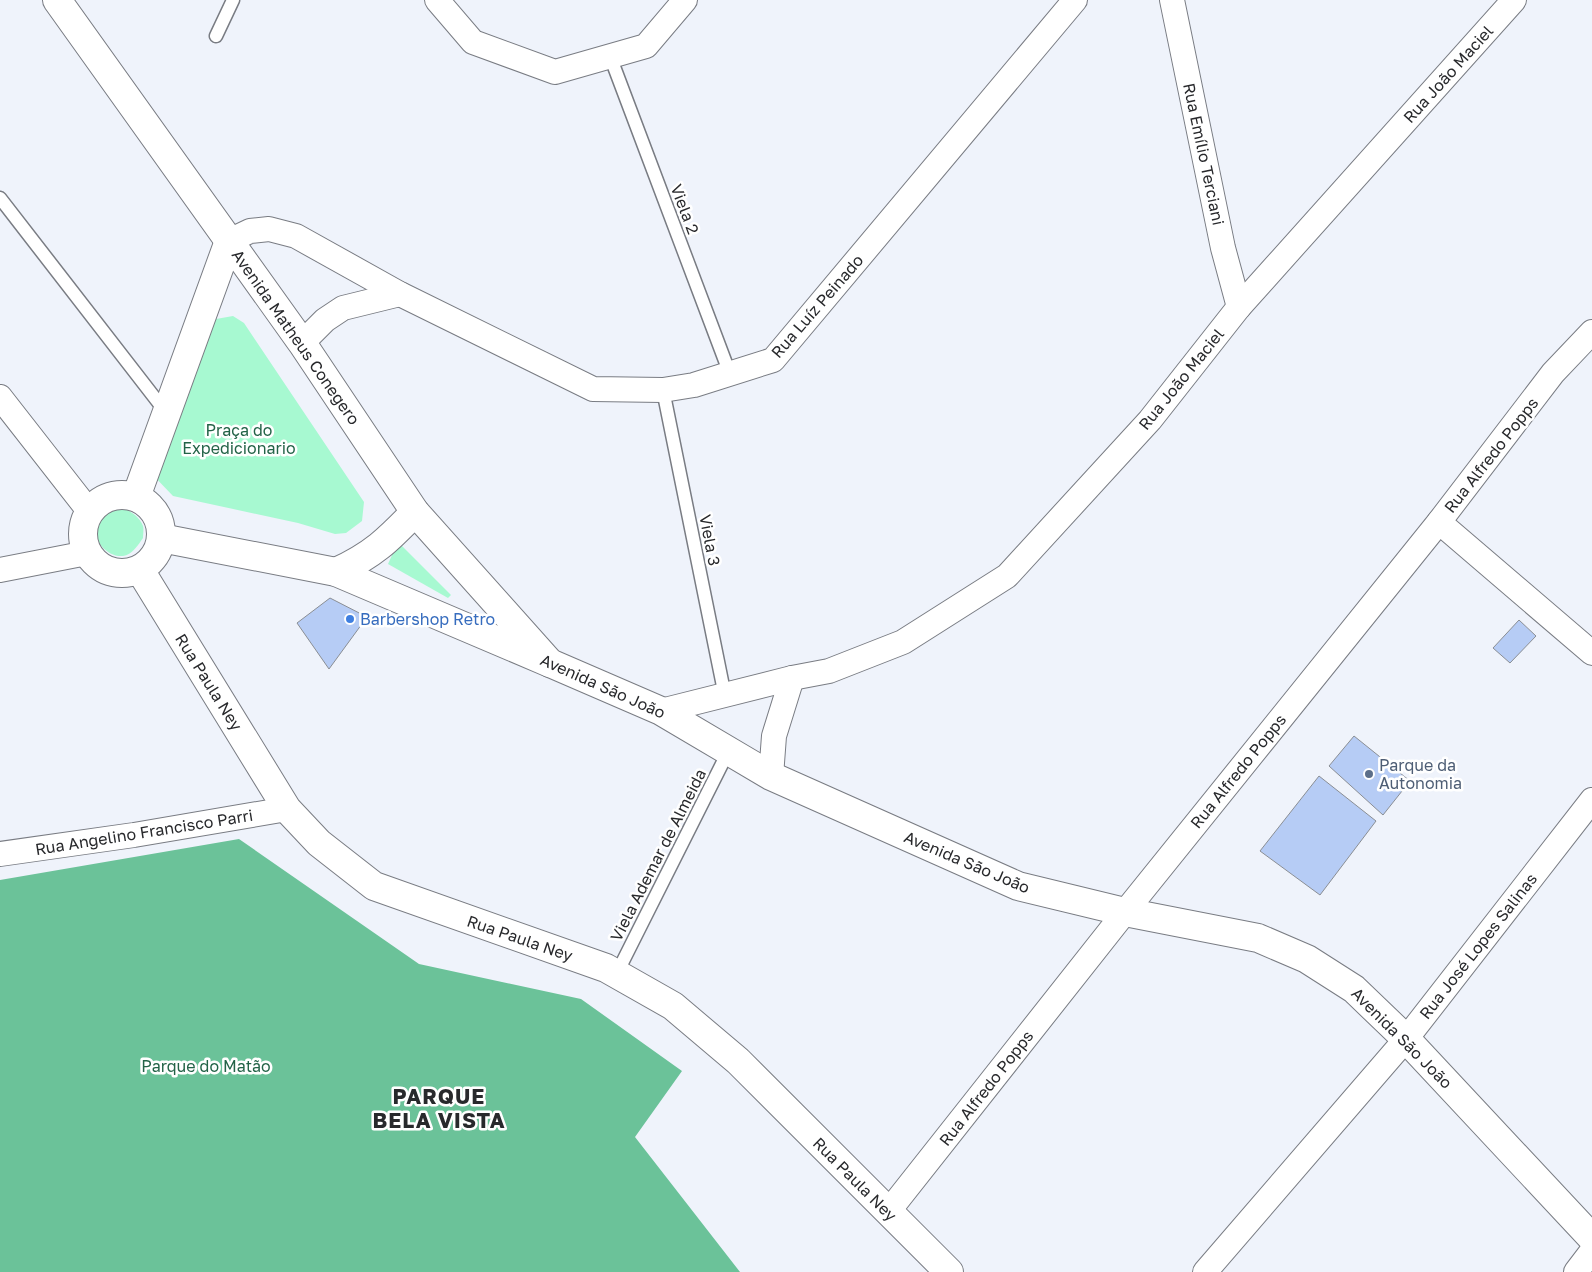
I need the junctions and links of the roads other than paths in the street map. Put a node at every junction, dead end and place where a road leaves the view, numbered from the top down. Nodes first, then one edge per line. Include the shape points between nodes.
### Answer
1 (57, 0) edge
2 (233, 0) edge
3 (436, 0) edge
4 (685, 0) edge
5 (1075, 0) edge
6 (1172, 0) edge
7 (1514, 0) edge
8 (216, 36) dead end
9 (610, 56) junction
10 (0, 198) edge
11 (229, 241) junction
12 (400, 294) junction
13 (1239, 307) junction
14 (1592, 332) edge
15 (302, 343) junction
16 (730, 374) junction
17 (663, 390) junction
18 (0, 397) edge
19 (166, 411) junction
20 (136, 497) junction
21 (89, 511) junction
22 (415, 512) junction
23 (1439, 522) junction
24 (161, 538) junction
25 (87, 553) junction
26 (0, 570) edge
27 (140, 570) junction
28 (336, 572) junction
29 (1592, 653) edge
30 (550, 663) junction
31 (792, 678) junction
32 (725, 696) junction
33 (661, 711) junction
34 (728, 752) junction
35 (771, 776) junction
36 (1592, 800) edge
37 (287, 809) junction
38 (0, 854) edge
39 (1125, 912) junction
40 (617, 973) junction
41 (1406, 1039) junction
42 (888, 1212) junction
43 (1592, 1238) edge
44 (1592, 1251) edge
45 (949, 1272) edge
46 (1205, 1272) edge
47 (1576, 1272) edge

1 - 11 street, Avenida Matheus Conegero
2 - 8 lane
3 - 9 street via 473,42 555,72
4 - 9 street via 646,46
5 - 16 street, Rua Luíz Peinado via 773,360
6 - 13 street, Rua Emílio Terciani via 1223,248
7 - 13 street, Rua João Maciel
9 - 16 lane, Viela 2
10 - 19 lane
11 - 12 street, Rua Luíz Peinado via 250,231 269,229 296,236
11 - 15 street, Avenida Matheus Conegero
11 - 19 street
12 - 15 street via 343,308 325,320
12 - 17 street, Rua Luíz Peinado via 593,389
13 - 31 street, Rua João Maciel via 1150,420 1007,576 903,642 829,671
14 - 23 street, Rua Alfredo Popps via 1553,374
15 - 22 street, Avenida Matheus Conegero
16 - 17 street, Rua Luíz Peinado via 694,386
17 - 32 lane, Viela 3
18 - 21 street
19 - 20 street
20 - 21 street via 110,496
20 - 24 street via 155,513
21 - 25 street via 83,523 82,536
22 - 28 street via 368,556
22 - 30 street, Avenida Matheus Conegero
23 - 29 street
23 - 39 street, Rua Alfredo Popps
24 - 27 street via 158,551
24 - 28 street, Avenida São João
25 - 26 street
25 - 27 street via 101,568 114,573
27 - 37 street, Rua Paula Ney
28 - 30 street, Avenida São João
30 - 33 street, Avenida São João
31 - 32 street, Rua João Maciel
31 - 35 street via 774,736
32 - 33 street, Rua João Maciel
33 - 34 street, Avenida São João
34 - 35 street, Avenida São João
34 - 40 lane, Viela Ademar de Almeida
35 - 39 street, Avenida São João via 1018,886
36 - 41 street, Rua José Lopes Salinas
37 - 38 street, Rua Angelino Francisco Parri
37 - 40 street, Rua Paula Ney via 318,843 374,886
39 - 41 street, Avenida São João via 1258,938 1307,959 1354,989
39 - 42 street, Rua Alfredo Popps
40 - 42 street, Rua Paula Ney via 673,1006 738,1061
41 - 43 street, Avenida São João
41 - 46 street, Rua José Lopes Salinas
42 - 45 street, Rua Paula Ney
44 - 47 street

